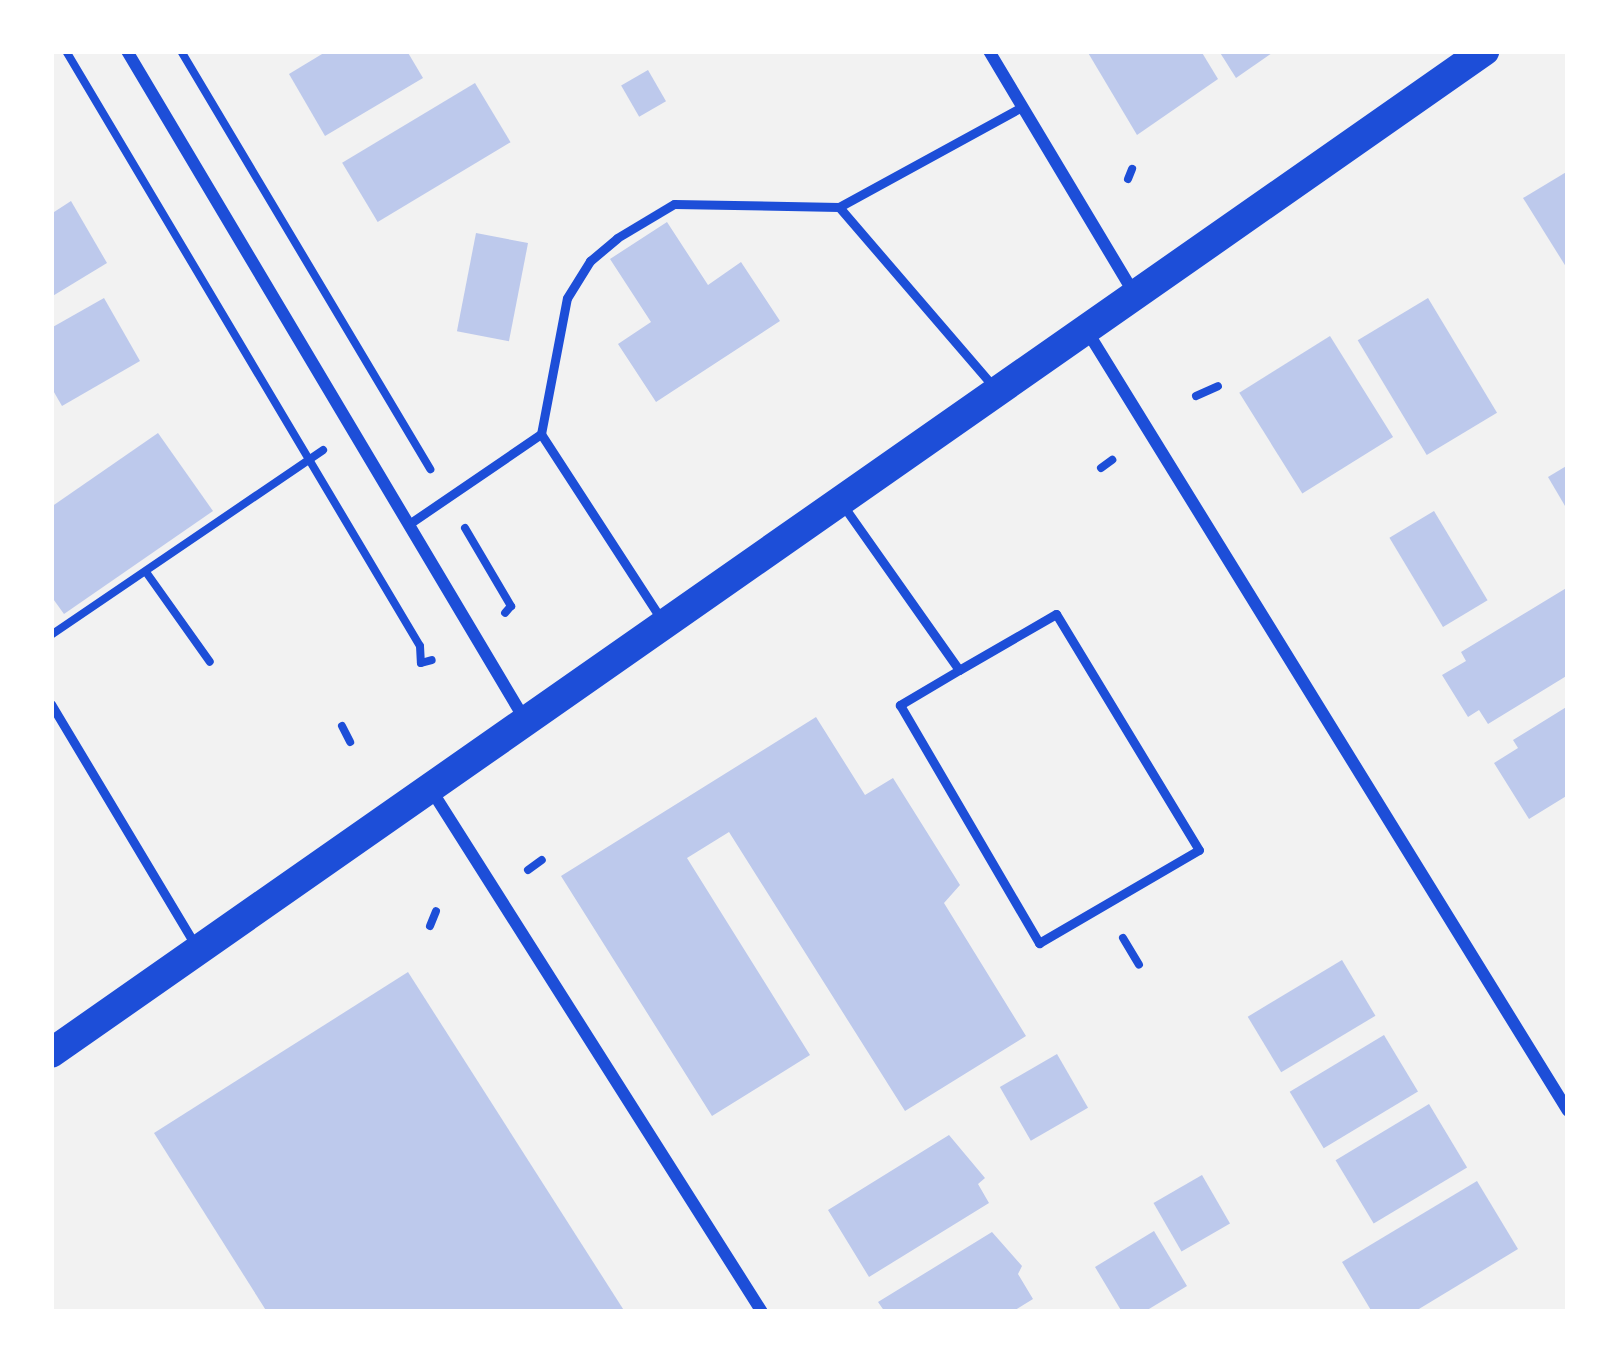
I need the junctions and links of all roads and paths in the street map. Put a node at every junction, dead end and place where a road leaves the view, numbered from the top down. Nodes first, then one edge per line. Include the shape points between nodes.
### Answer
1 (66, 51) edge
2 (127, 51) edge
3 (181, 51) edge
4 (988, 51) edge
5 (1484, 51) edge
6 (1022, 107) junction
7 (839, 207) junction
8 (1136, 297) junction
9 (1087, 331) junction
10 (1218, 386) dead end
11 (996, 389) junction
12 (1196, 395) dead end
13 (541, 434) junction
14 (320, 452) dead end
15 (309, 460) junction
16 (1112, 460) dead end
17 (1101, 468) dead end
18 (447, 498) junction
19 (838, 500) junction
20 (409, 524) junction
21 (146, 572) junction
22 (511, 606) dead end
23 (664, 623) junction
24 (51, 635) edge
25 (210, 662) dead end
26 (426, 662) dead end
27 (959, 670) junction
28 (51, 704) edge
29 (525, 720) junction
30 (342, 726) dead end
31 (350, 742) dead end
32 (429, 787) junction
33 (542, 860) dead end
34 (528, 870) dead end
35 (436, 910) dead end
36 (1112, 920) dead end
37 (430, 926) dead end
38 (198, 950) junction
39 (1139, 964) dead end
40 (51, 1053) edge
41 (1568, 1111) edge
42 (762, 1312) edge

1 - 15 path
2 - 20 street
3 - 18 path
4 - 6 street
5 - 8 main road
6 - 7 lane
6 - 8 street
7 - 11 lane
7 - 13 lane via 674,203 617,238 590,261 567,298
8 - 9 main road
9 - 11 main road
9 - 41 street
10 - 12 path
11 - 19 main road
13 - 18 lane
13 - 23 lane
14 - 15 path
15 - 21 path
15 - 26 path
16 - 17 path
18 - 20 lane
18 - 22 path
19 - 23 main road
19 - 27 lane
20 - 29 street
21 - 24 path
21 - 25 path
23 - 29 main road
27 - 27 lane via 901,705 1039,943 1199,850 1056,614
28 - 38 lane
29 - 32 main road
30 - 31 path
32 - 38 main road
32 - 42 street
33 - 34 path
35 - 37 path
36 - 39 path
38 - 40 main road

